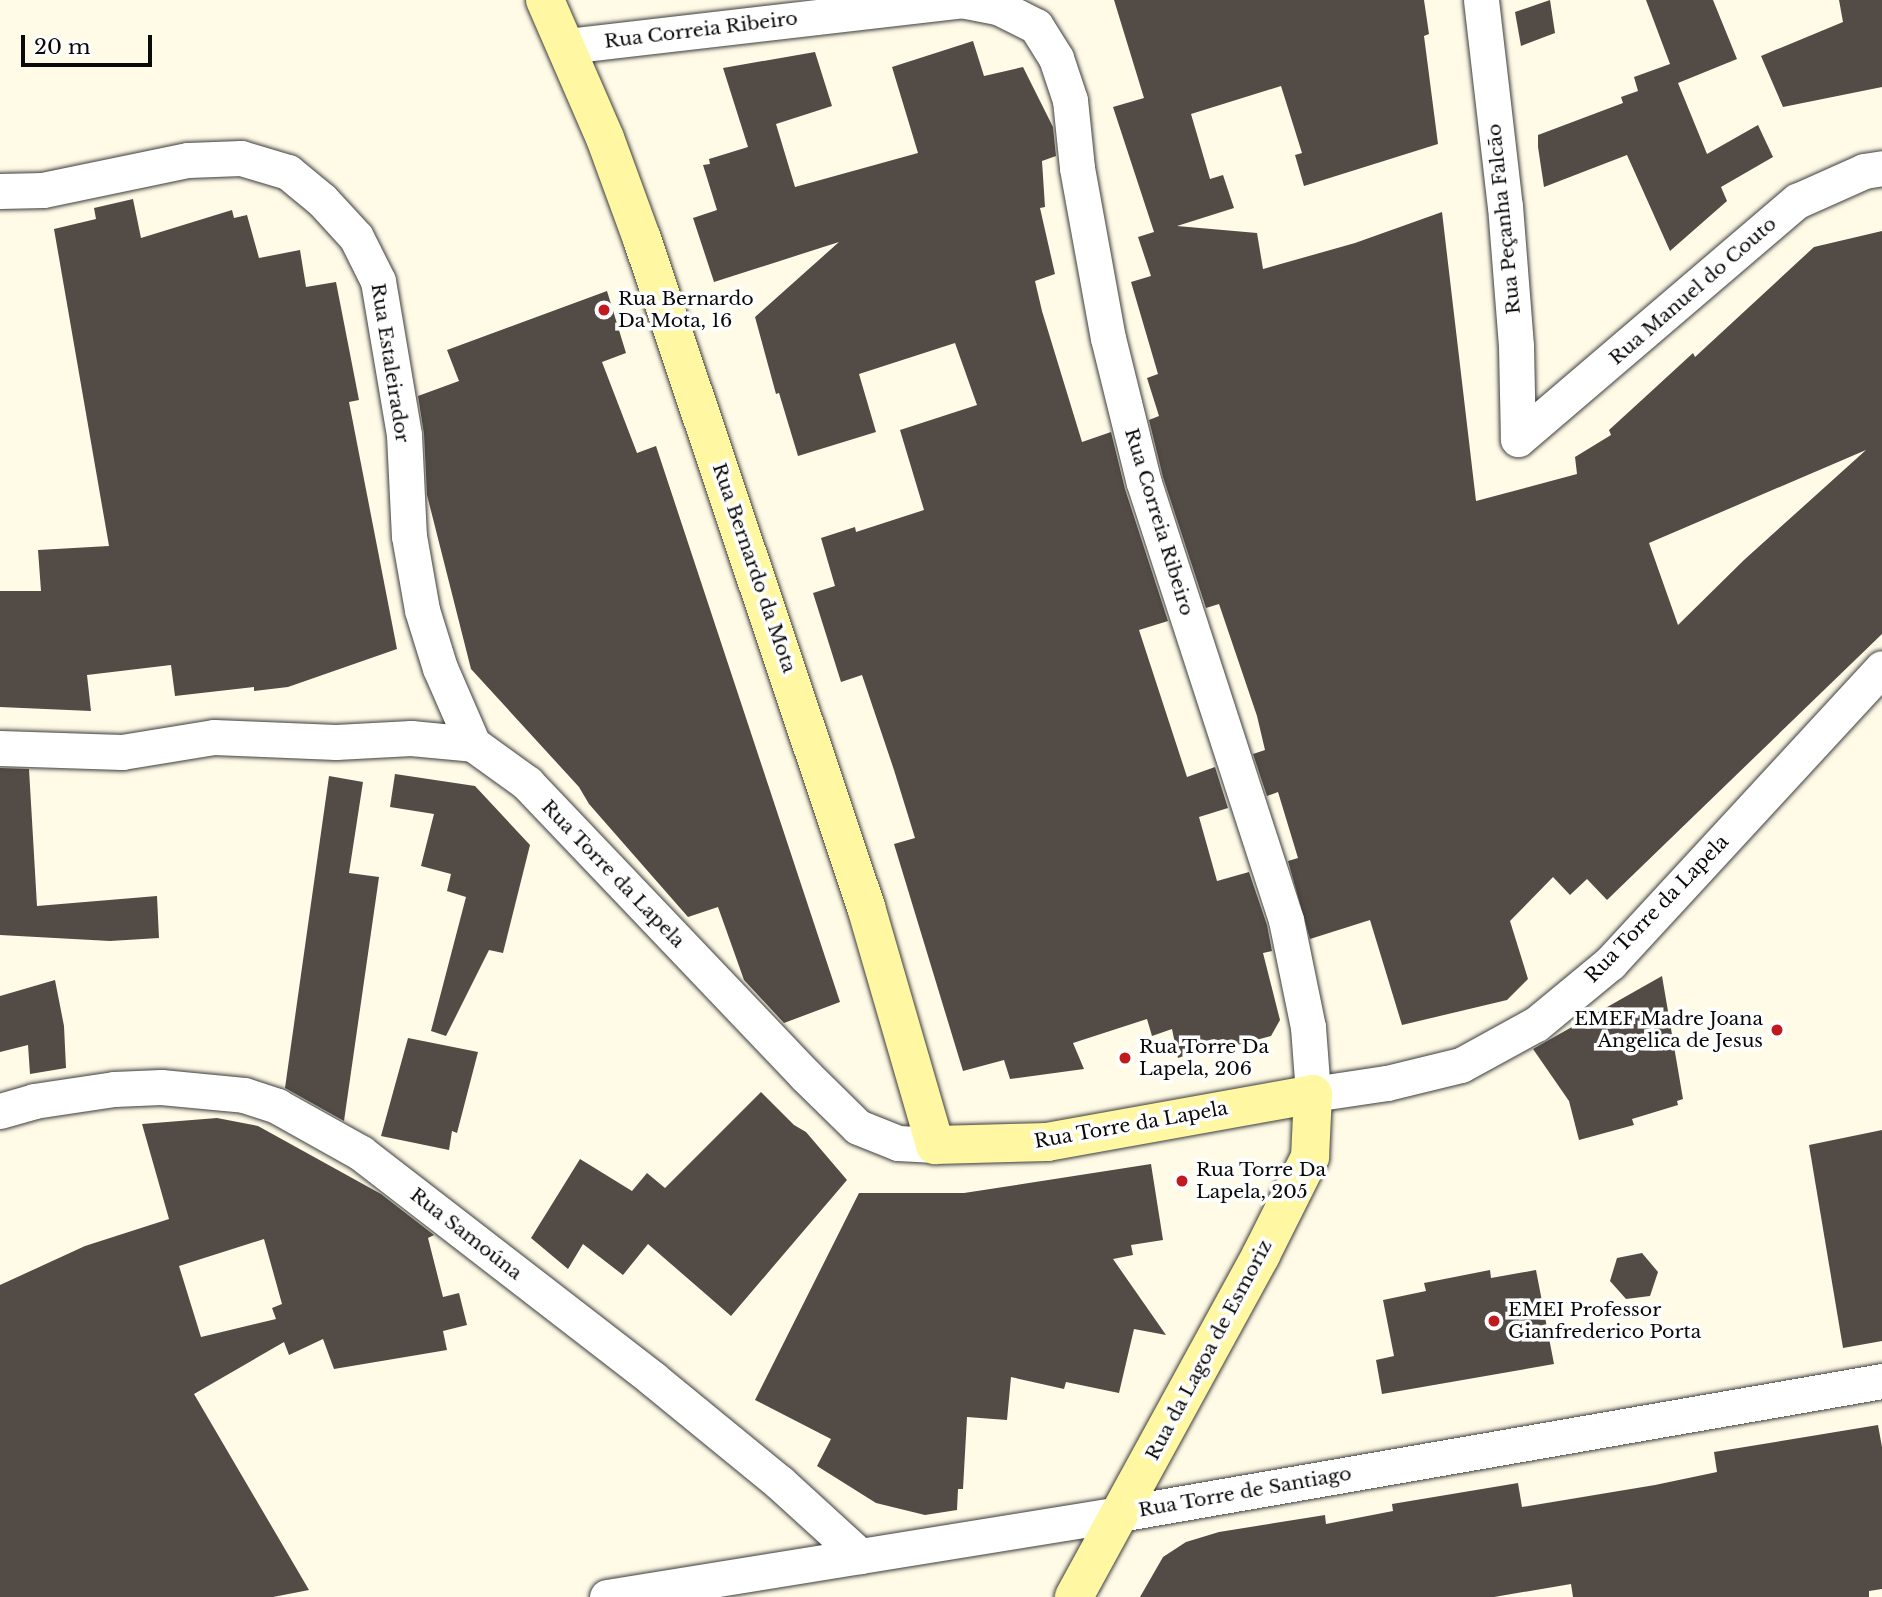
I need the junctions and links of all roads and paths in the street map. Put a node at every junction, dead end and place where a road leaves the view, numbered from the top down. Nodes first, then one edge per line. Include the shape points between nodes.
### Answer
1 (545, 0) edge
2 (961, 0) edge
3 (1481, 0) edge
4 (566, 46) junction
5 (1882, 168) edge
6 (0, 191) edge
7 (1518, 439) joint
8 (1882, 668) edge
9 (473, 744) junction
10 (0, 748) edge
11 (1313, 1094) junction
12 (0, 1111) edge
13 (935, 1145) junction
14 (1882, 1381) edge
15 (1120, 1514) junction
16 (860, 1556) junction
17 (607, 1597) edge
18 (1074, 1597) edge

1 - 4 street, Rua Bernardo da Mota
2 - 4 street, Rua Correia Ribeiro
2 - 11 street, Rua Correia Ribeiro via 999,7 1036,26 1056,58 1070,100 1077,168 1108,338 1144,483 1286,920 1308,1027
3 - 7 street, Rua Peçanha Falcão via 1517,346
4 - 13 street, Rua Bernardo da Mota via 642,239 795,689 866,907
5 - 7 street, Rua Manuel do Couto via 1864,171 1797,201
6 - 9 street, Rua Estaleirador via 43,190 188,160 241,158 288,172 356,237 378,281 404,435 409,536 422,610 440,668
8 - 11 street, Rua Torre da Lapela via 1610,963 1536,1024 1461,1065
9 - 10 street via 411,738 336,742 214,737 122,752
9 - 13 street, Rua Torre da Lapela via 527,783 859,1127 898,1143
11 - 13 street, Rua Torre da Lapela via 1046,1142
11 - 15 street, Rua da Lagoa de Esmoriz via 1310,1157
12 - 16 street, Rua Samoúna via 114,1089 160,1087 244,1095 277,1106 361,1153 653,1378
14 - 15 street, Rua Torre de Santiago
15 - 16 street, Rua Torre de Santiago
15 - 18 street, Rua da Lagoa de Esmoriz
16 - 17 street, Rua Torre de Santiago

